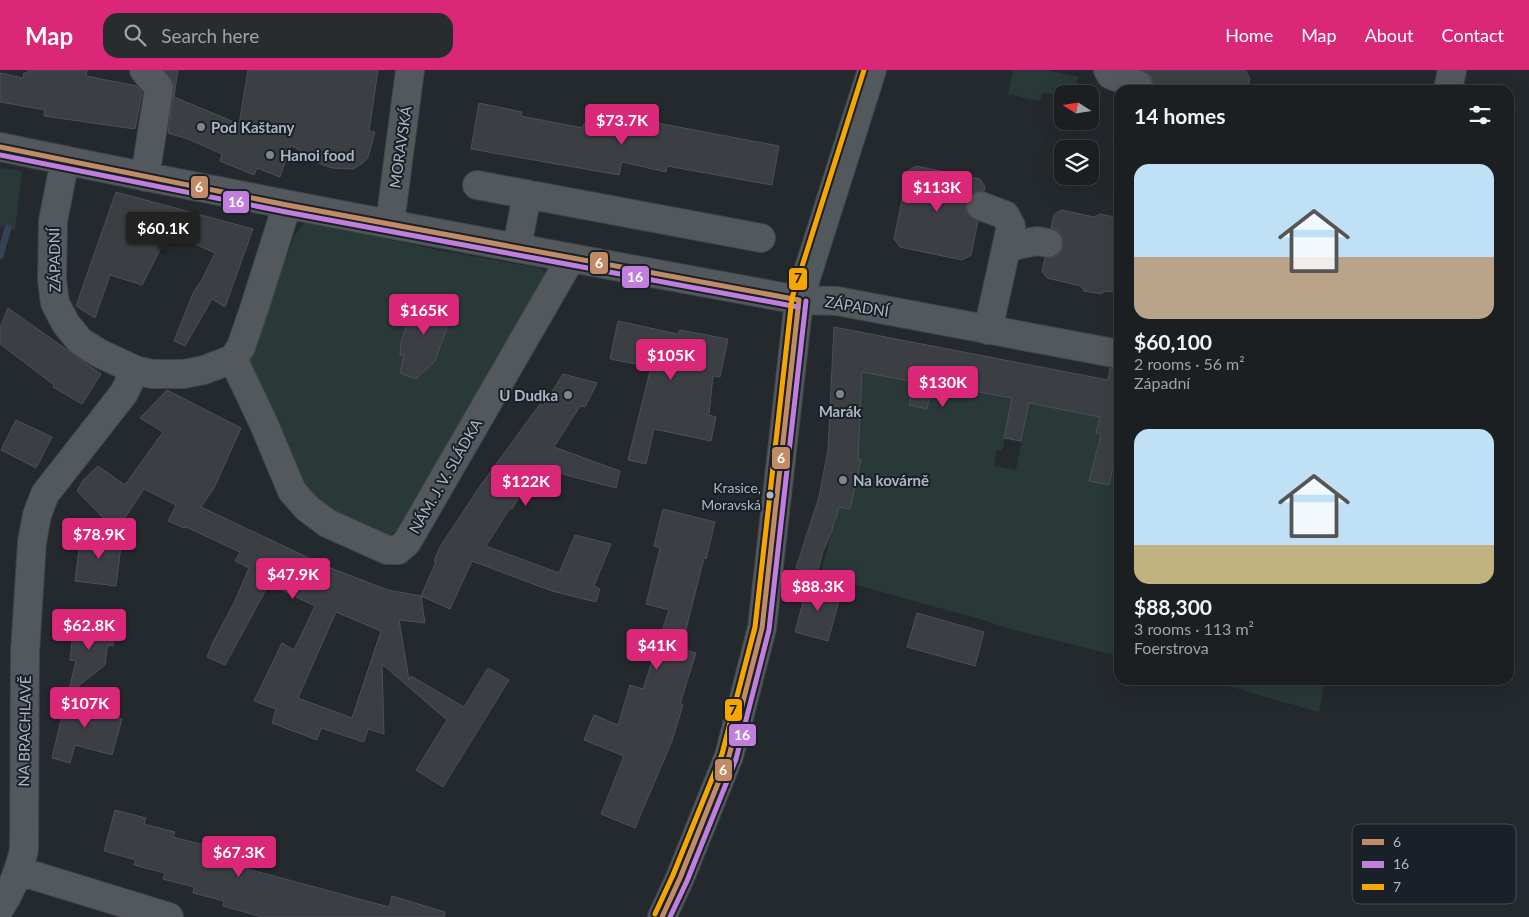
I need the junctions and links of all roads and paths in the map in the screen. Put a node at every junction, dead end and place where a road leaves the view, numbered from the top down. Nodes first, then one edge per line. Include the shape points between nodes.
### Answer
1 (144, 70) edge
2 (410, 70) edge
3 (872, 70) edge
4 (1108, 70) edge
5 (1452, 70) edge
6 (1138, 85) dead end
7 (1449, 85) edge
8 (0, 147) edge
9 (65, 160) junction
10 (145, 177) junction
11 (477, 185) dead end
12 (527, 194) junction
13 (287, 205) junction
14 (981, 206) dead end
15 (390, 223) junction
16 (761, 238) dead end
17 (1048, 243) dead end
18 (1007, 247) junction
19 (517, 248) junction
20 (571, 258) junction
21 (798, 300) junction
22 (988, 330) junction
23 (1114, 353) edge
24 (233, 359) junction
25 (135, 370) junction
26 (19, 871) junction
27 (0, 908) edge
28 (669, 915) edge
29 (16, 917) edge
30 (169, 917) edge

1 - 10 street via 159,88
2 - 15 street, MORAVSKÁ
3 - 21 street
4 - 6 street via 1111,75
5 - 7 street
8 - 9 street, ZÁPADNÍ
9 - 10 street, ZÁPADNÍ
9 - 25 street, ZÁPADNÍ via 53,221 55,303 80,341
10 - 13 street, ZÁPADNÍ
11 - 12 street
12 - 16 street
12 - 19 street
13 - 15 street, ZÁPADNÍ
13 - 24 street via 241,347
14 - 18 street via 1005,215 1011,226
15 - 19 street, ZÁPADNÍ
17 - 18 street via 1037,241
18 - 22 street
19 - 20 street, ZÁPADNÍ
20 - 21 street, ZÁPADNÍ
20 - 24 street, NÁM. J. V. SLÁDKA via 407,542 398,550 387,550 327,523 292,491
21 - 22 street, ZÁPADNÍ via 837,301
21 - 28 street via 762,628 730,756 680,878
22 - 23 street, ZÁPADNÍ
24 - 25 street, ZÁPADNÍ via 184,374 152,374
25 - 26 street, NA BRACHLAVĚ via 124,393 45,494 37,514 25,652 24,850
26 - 27 street, NA BRACHLAVĚ
26 - 30 street
27 - 29 street, NA BRACHLAVĚ

